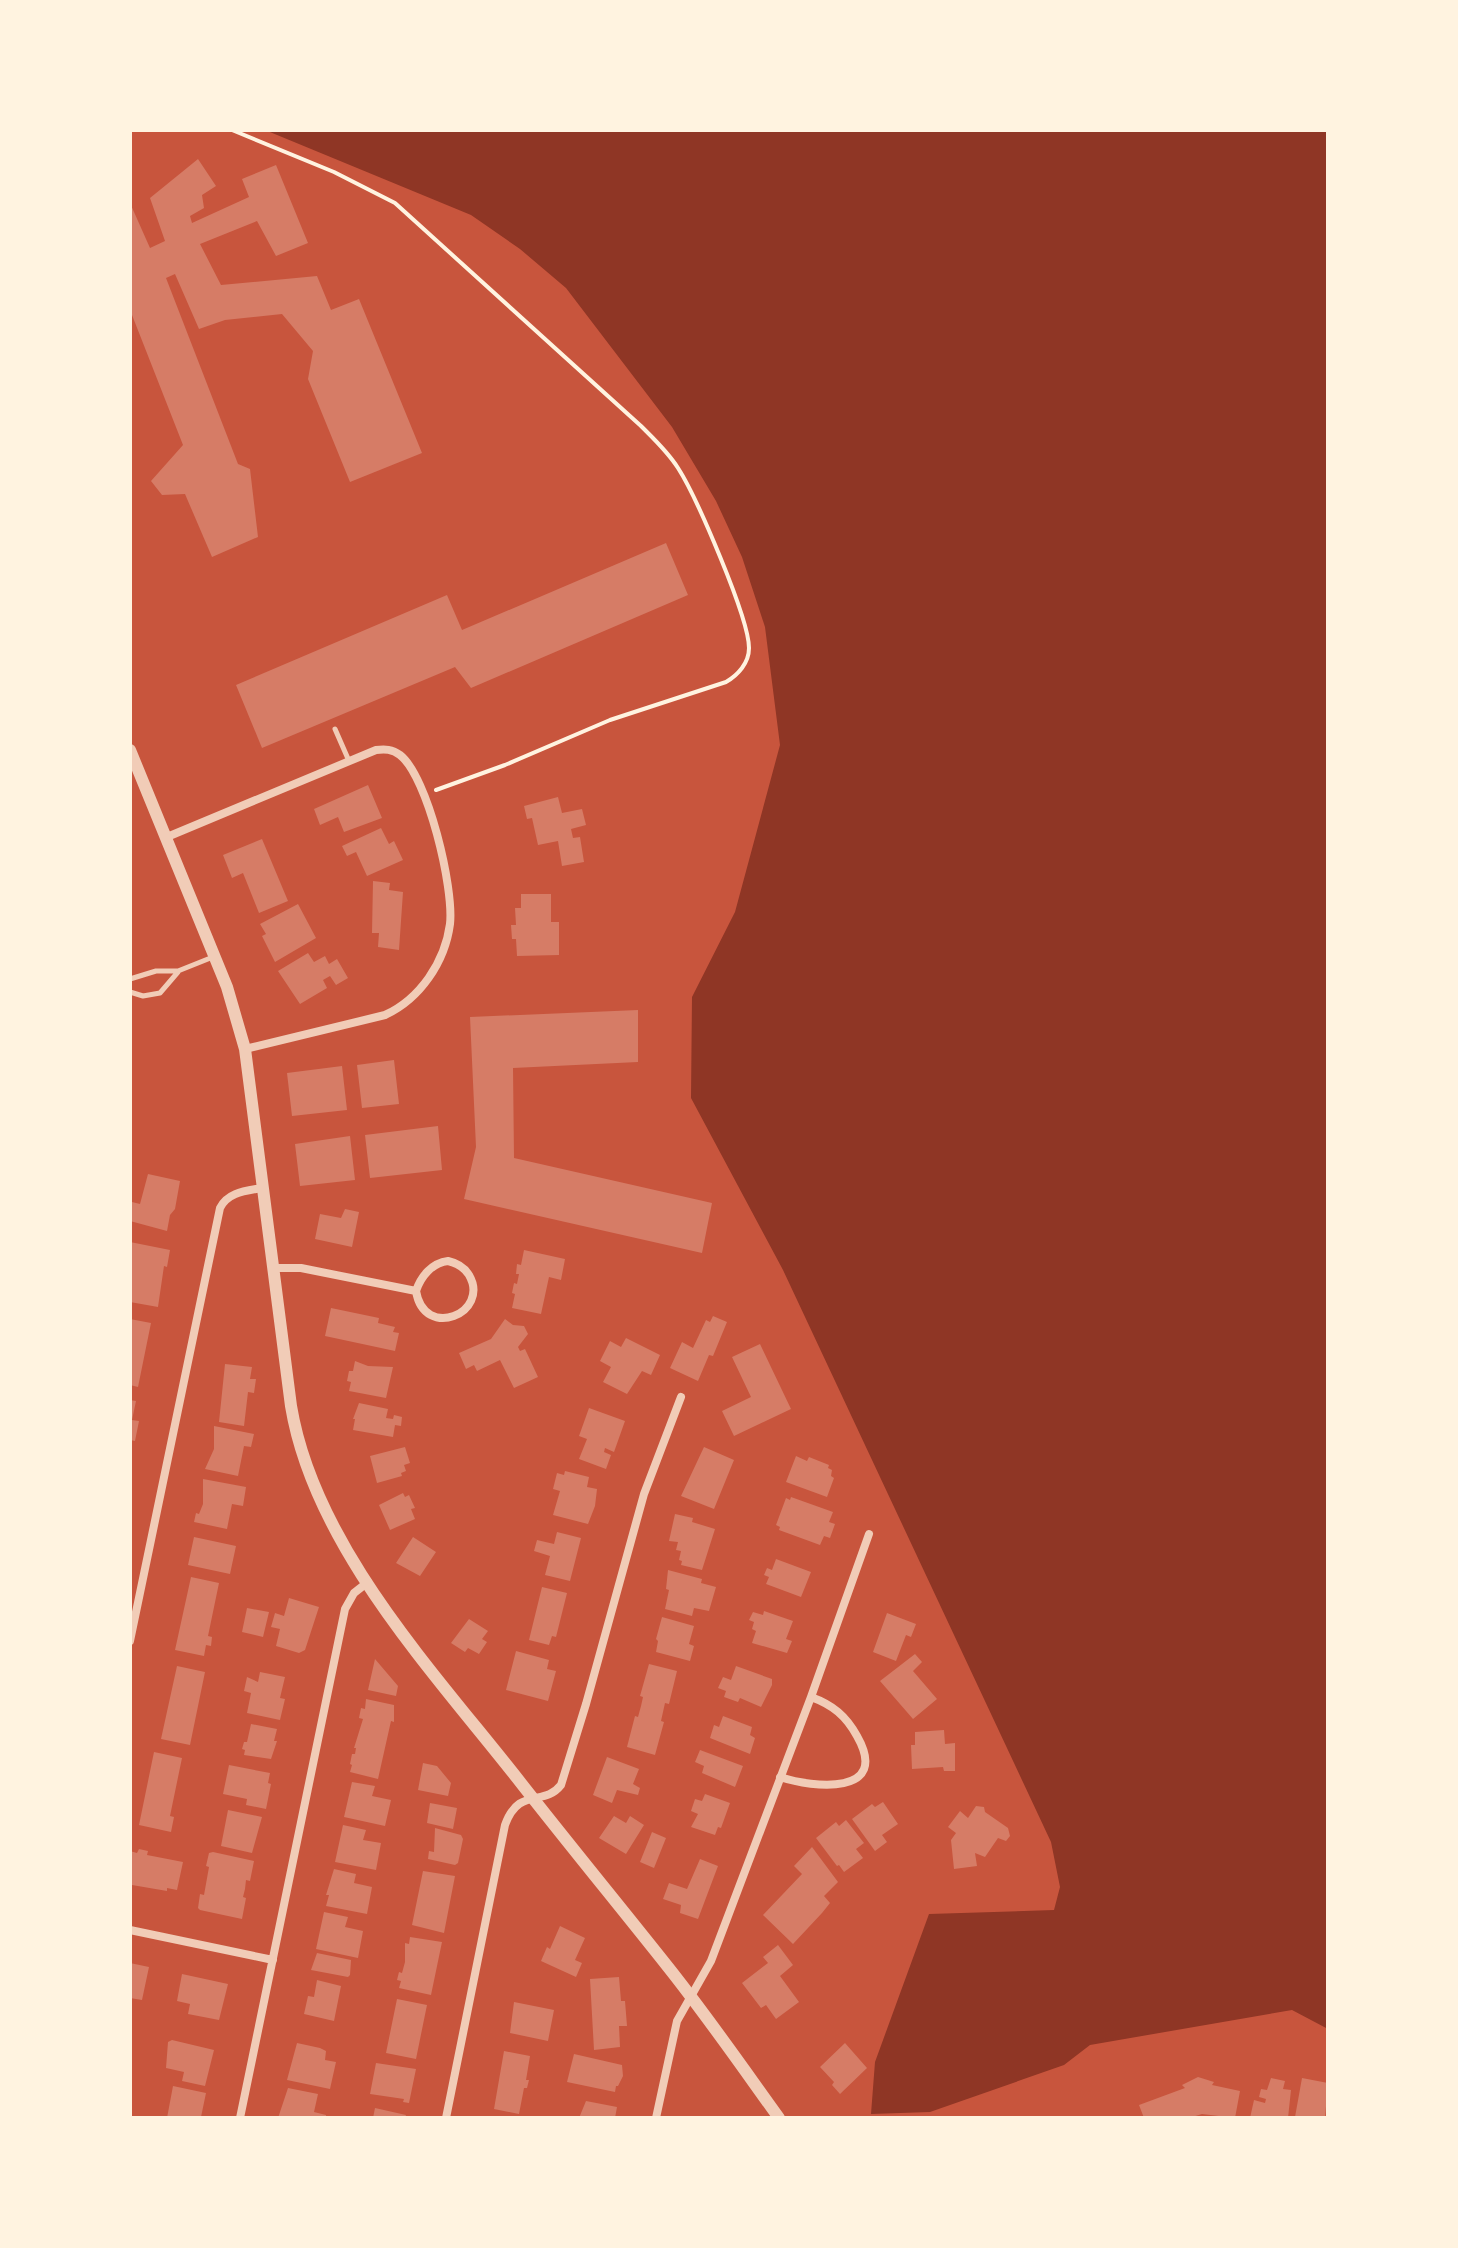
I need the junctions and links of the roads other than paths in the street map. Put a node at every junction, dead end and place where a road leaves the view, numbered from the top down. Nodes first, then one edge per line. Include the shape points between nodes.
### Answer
1 (335, 729) dead end
2 (130, 750) edge
3 (349, 761) junction
4 (167, 837) junction
5 (214, 957) junction
6 (178, 971) junction
7 (130, 979) edge
8 (130, 992) edge
9 (245, 1049) junction
10 (262, 1188) junction
11 (273, 1268) junction
12 (416, 1291) junction
13 (681, 1397) dead end
14 (869, 1534) dead end
15 (368, 1582) junction
16 (130, 1641) edge
17 (811, 1697) junction
18 (780, 1777) junction
19 (532, 1798) junction
20 (130, 1930) edge
21 (273, 1960) junction
22 (691, 1996) junction
23 (240, 2118) edge
24 (446, 2118) edge
25 (656, 2118) edge
26 (779, 2118) edge

1 - 3 lane
2 - 4 street
3 - 4 street
3 - 9 street via 386,749 398,753 411,769 448,880 450,925 444,949 423,986 394,1011
4 - 5 street
5 - 6 lane
5 - 9 street
6 - 7 lane
6 - 8 lane via 160,993
9 - 10 street
10 - 11 street
10 - 16 street via 233,1195 220,1208
11 - 12 street via 301,1268
11 - 15 street via 302,1456
12 - 12 street via 430,1315 445,1318 466,1308 473,1290 464,1268 448,1261 433,1266
13 - 19 street via 644,1494 561,1785
14 - 17 street
15 - 19 street
15 - 21 street via 345,1609
17 - 18 street
17 - 18 street via 836,1708 847,1720 863,1747 864,1770 852,1781 824,1786
18 - 22 street via 708,1969
19 - 22 street
19 - 24 street via 517,1805 505,1825
20 - 21 street
21 - 23 street
22 - 25 street via 674,2030
22 - 26 street

